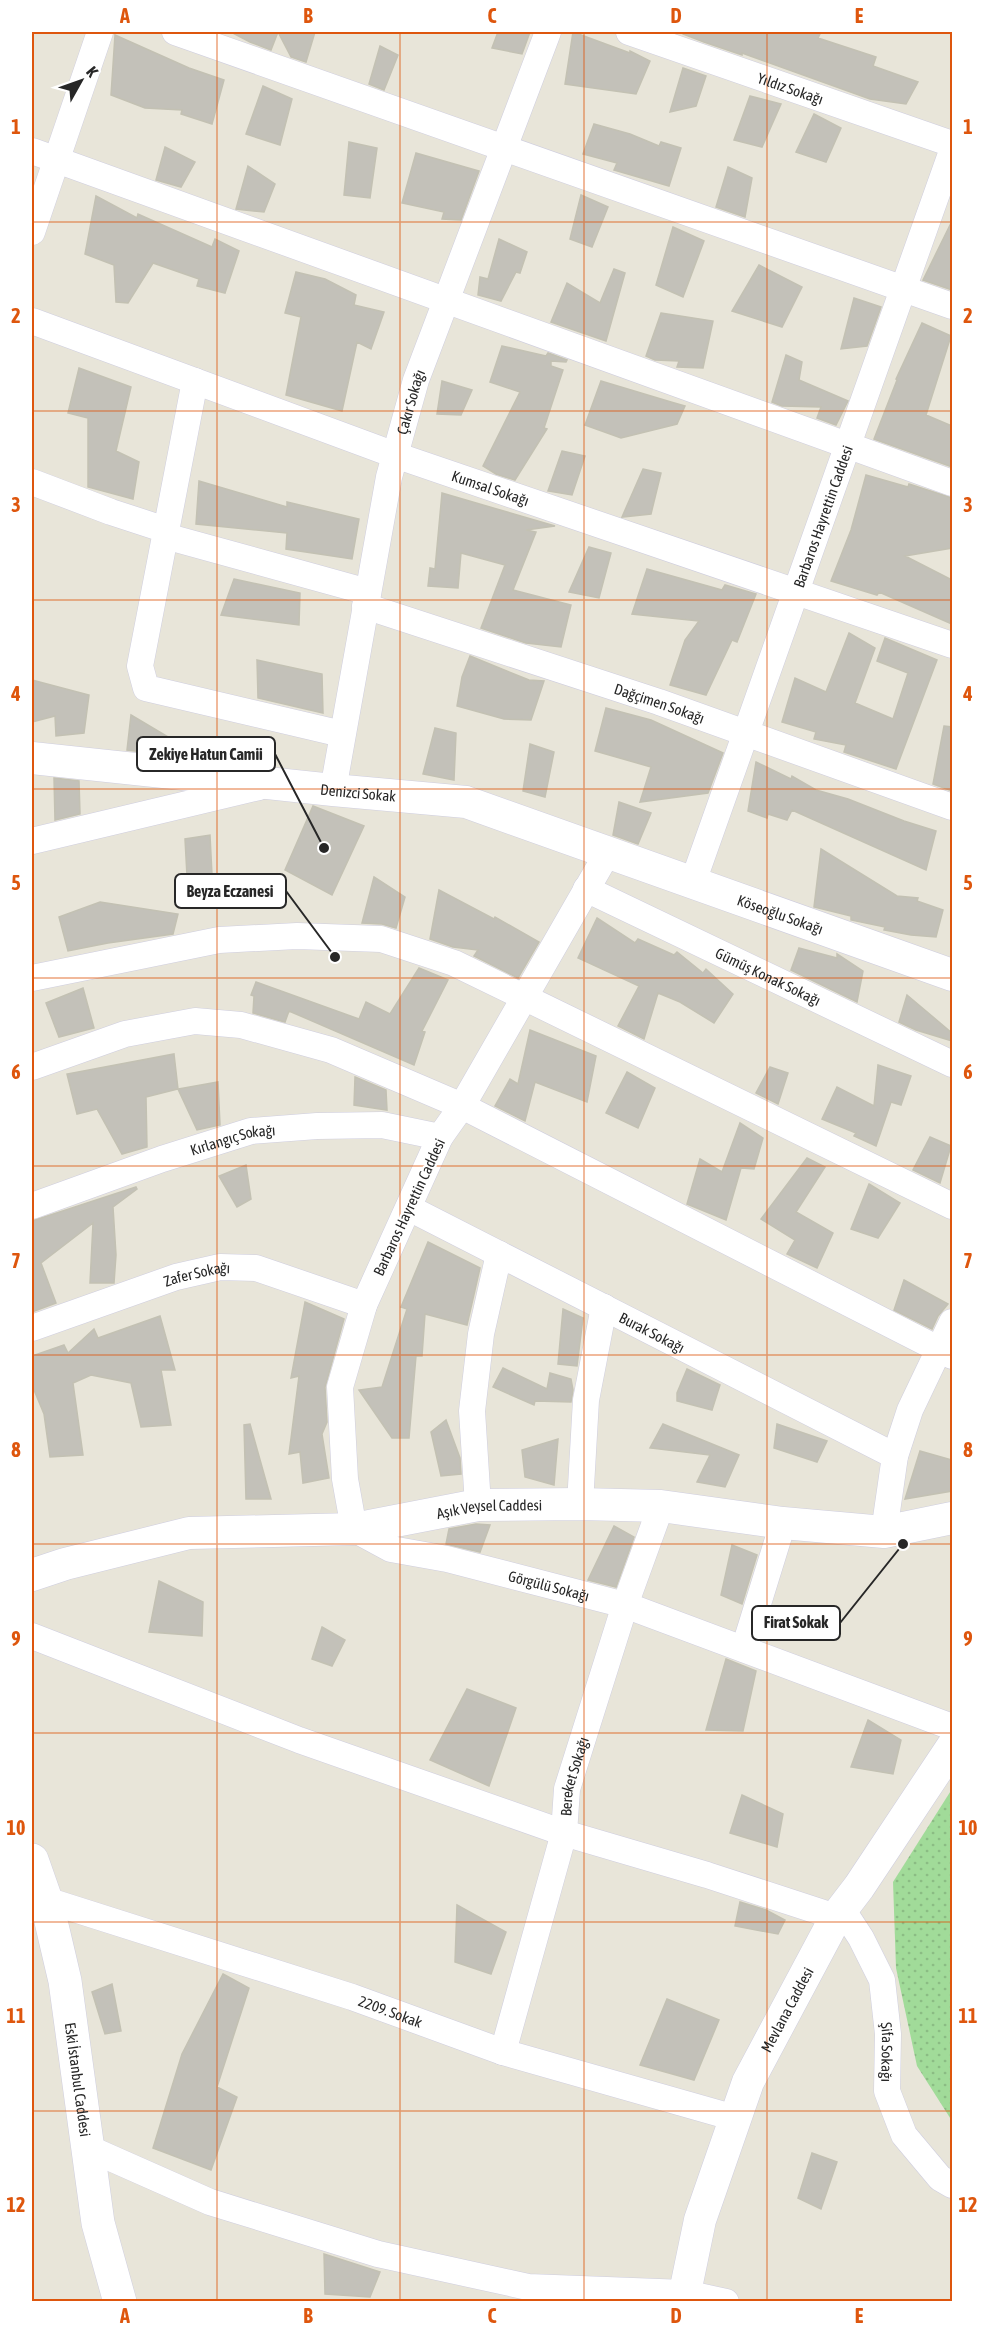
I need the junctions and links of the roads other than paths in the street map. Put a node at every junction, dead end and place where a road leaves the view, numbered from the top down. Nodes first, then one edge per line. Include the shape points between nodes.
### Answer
1 (100, 32) edge
2 (175, 32) edge
3 (548, 32) edge
4 (629, 32) edge
5 (952, 144) edge
6 (504, 148) junction
7 (32, 151) edge
8 (952, 151) edge
9 (56, 160) junction
10 (32, 232) edge
11 (903, 289) junction
12 (446, 301) junction
13 (952, 306) edge
14 (32, 321) edge
15 (195, 381) junction
16 (848, 445) junction
17 (395, 455) junction
18 (32, 482) edge
19 (952, 483) edge
20 (166, 533) junction
21 (796, 591) junction
22 (367, 599) junction
23 (952, 645) edge
24 (746, 733) junction
25 (342, 734) junction
26 (32, 758) edge
27 (272, 784) junction
28 (333, 790) junction
29 (952, 807) edge
30 (32, 841) edge
31 (608, 852) junction
32 (693, 882) junction
33 (586, 889) junction
34 (952, 975) edge
35 (32, 978) edge
36 (524, 998) junction
37 (952, 1064) edge
38 (32, 1066) edge
39 (462, 1106) junction
40 (440, 1137) junction
41 (32, 1206) edge
42 (952, 1206) edge
43 (409, 1208) junction
44 (499, 1254) junction
45 (364, 1305) junction
46 (603, 1307) junction
47 (952, 1322) edge
48 (32, 1328) edge
49 (946, 1353) edge
50 (896, 1456) junction
51 (580, 1504) junction
52 (478, 1505) junction
53 (661, 1506) junction
54 (952, 1518) edge
55 (783, 1523) junction
56 (354, 1528) junction
57 (884, 1532) junction
58 (32, 1575) edge
59 (626, 1605) junction
60 (32, 1636) edge
61 (744, 1649) junction
62 (952, 1727) edge
63 (952, 1747) edge
64 (564, 1833) junction
65 (32, 1860) edge
66 (46, 1900) junction
67 (839, 1913) junction
68 (503, 2052) junction
69 (735, 2118) junction
70 (88, 2148) junction
71 (952, 2185) edge
72 (684, 2297) edge
73 (120, 2301) edge
74 (726, 2301) edge

1 - 9 street
2 - 6 street
3 - 6 street, Çakır Sokağı
4 - 5 street, Yıldız Sokağı
6 - 11 street
6 - 12 street, Çakır Sokağı
7 - 9 street
8 - 11 street, Barbaros Hayrettin Caddesi
9 - 10 street
9 - 12 street
11 - 13 street
11 - 16 street, Barbaros Hayrettin Caddesi
12 - 16 street
12 - 17 street, Çakır Sokağı via 416,380
14 - 15 street, Kumsal Sokağı
15 - 17 street, Kumsal Sokağı
15 - 20 street
16 - 19 street
16 - 21 street, Barbaros Hayrettin Caddesi
17 - 21 street, Kumsal Sokağı
17 - 22 street, Çakır Sokağı
18 - 20 street, Dağçimen Sokağı
20 - 22 street, Dağçimen Sokağı
20 - 25 street via 140,666 146,688
21 - 23 street, Kumsal Sokağı
21 - 24 street, Barbaros Hayrettin Caddesi
22 - 24 street, Dağçimen Sokağı
22 - 25 street, Çakır Sokağı
24 - 29 street, Dağçimen Sokağı
24 - 32 street, Barbaros Hayrettin Caddesi
25 - 28 street, Çakır Sokağı
26 - 27 street, Denizci Sokak
27 - 28 street, Denizci Sokak
27 - 30 street
28 - 31 street, Denizci Sokak via 466,802
31 - 32 street, Köseoğlu Sokağı
31 - 33 street, Barbaros Hayrettin Caddesi
32 - 34 street, Köseoğlu Sokağı
33 - 36 street, Barbaros Hayrettin Caddesi
33 - 37 street, Gümüş Konak Sokağı
35 - 36 street via 219,940 297,936 381,939 454,963
36 - 39 street, Barbaros Hayrettin Caddesi
36 - 42 street
38 - 39 street via 125,1034 195,1021 241,1025 331,1050
39 - 40 street, Barbaros Hayrettin Caddesi
39 - 49 street
40 - 41 street, Kırlangıç Sokağı via 382,1125 251,1131
40 - 43 street, Barbaros Hayrettin Caddesi
43 - 44 street, Burak Sokağı
43 - 45 street, Barbaros Hayrettin Caddesi
44 - 46 street, Burak Sokağı
44 - 52 street via 481,1334 472,1411
45 - 48 street, Zafer Sokağı via 256,1268 220,1267 176,1277
45 - 56 street, Barbaros Hayrettin Caddesi via 340,1387 345,1479
46 - 50 street, Burak Sokağı
46 - 51 street via 586,1400
47 - 49 street
49 - 50 street via 910,1410
50 - 57 street
51 - 52 street, Aşık Veysel Caddesi
51 - 53 street, Aşık Veysel Caddesi
52 - 56 street, Aşık Veysel Caddesi
53 - 55 street, Aşık Veysel Caddesi
53 - 59 street, Bereket Sokağı
54 - 57 street, Aşık Veysel Caddesi
55 - 57 street, Aşık Veysel Caddesi
55 - 61 street
56 - 58 street, Aşık Veysel Caddesi via 189,1533
56 - 59 street, Görgülü Sokağı via 391,1549
59 - 61 street, Görgülü Sokağı
59 - 64 street, Bereket Sokağı via 567,1789
60 - 64 street via 300,1740
61 - 62 street, Görgülü Sokağı
63 - 67 street, Mevlana Caddesi
64 - 67 street
64 - 68 street, Bereket Sokağı
65 - 66 main road, Eski İstanbul Caddesi
66 - 68 street, 2209. Sokak via 352,1997
66 - 70 main road, Eski İstanbul Caddesi via 64,1981
67 - 69 street, Mevlana Caddesi via 748,2082
67 - 71 street, Şifa Sokağı via 861,1938 882,1980 888,2034 887,2091 904,2135 940,2178
68 - 69 street, 2209. Sokak
69 - 72 street, Mevlana Caddesi via 700,2220
70 - 72 street via 210,2202 378,2254 528,2287
70 - 73 main road, Eski İstanbul Caddesi via 98,2223
72 - 74 street

